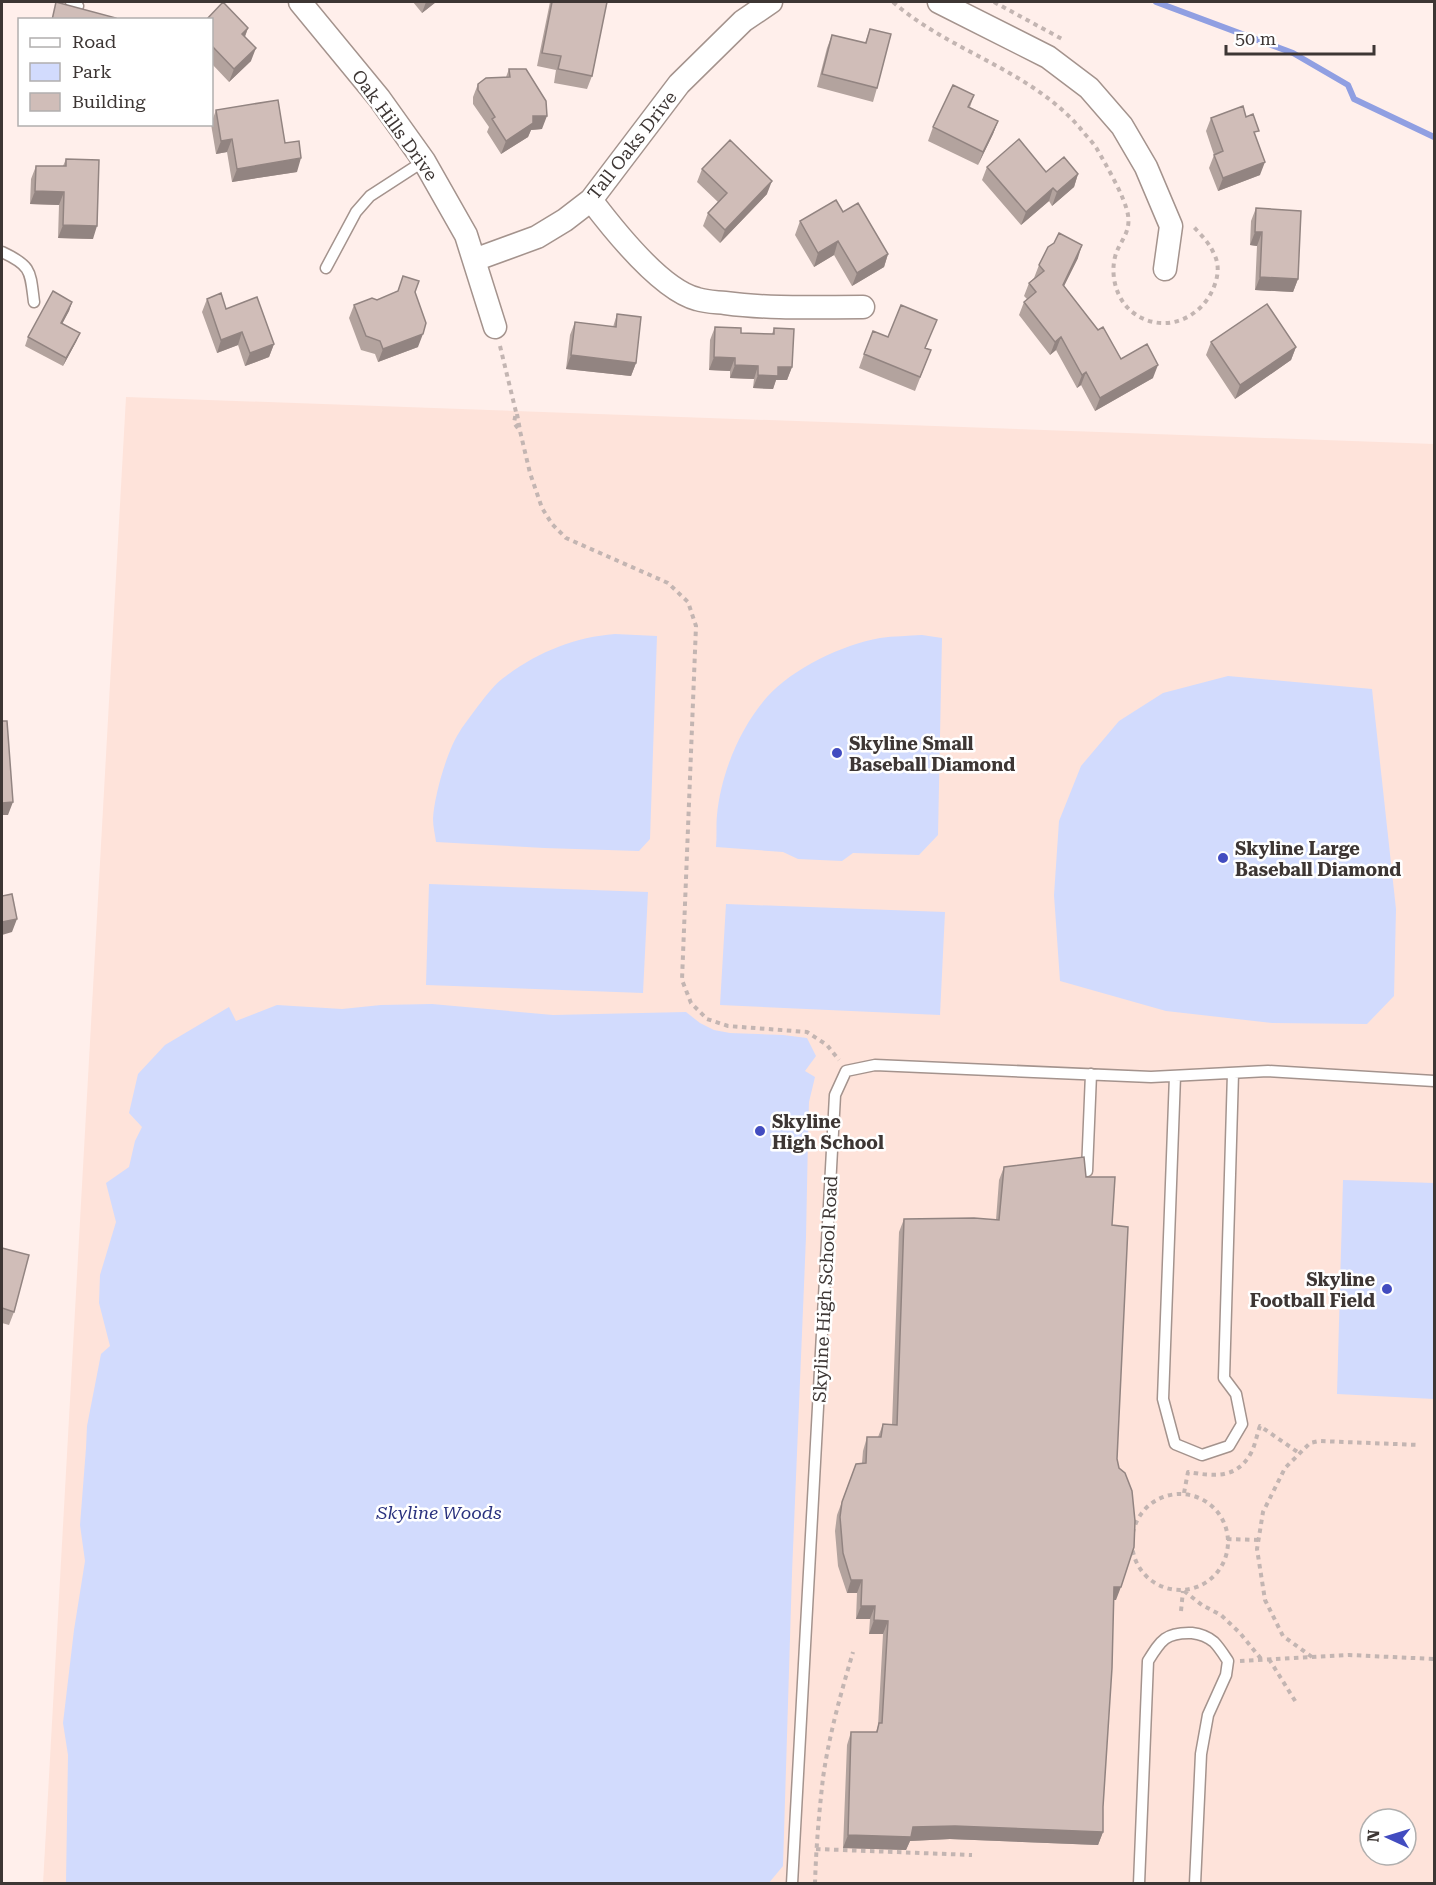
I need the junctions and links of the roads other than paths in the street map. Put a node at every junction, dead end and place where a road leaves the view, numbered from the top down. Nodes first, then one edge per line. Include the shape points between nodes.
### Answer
1 (300, 2) edge
2 (771, 2) edge
3 (939, 2) edge
4 (424, 161) junction
5 (591, 200) junction
6 (2, 252) edge
7 (474, 260) junction
8 (326, 268) dead end
9 (1165, 269) dead end
10 (34, 302) dead end
11 (863, 308) dead end
12 (495, 327) dead end
13 (1233, 1073) junction
14 (1091, 1074) junction
15 (1174, 1076) junction
16 (1434, 1081) edge
17 (1088, 1171) edge
18 (792, 1884) edge
19 (1139, 1884) edge
20 (1195, 1884) edge

1 - 4 street, Oak Hills Drive via 379,98
2 - 5 street, Tall Oaks Drive via 743,21 679,84
3 - 9 street via 1048,57 1089,88 1122,126 1146,167 1171,226
4 - 7 street, Oak Hills Drive via 466,235
4 - 8 lane via 370,196 356,212
5 - 7 street, Tall Oaks Drive via 537,237
5 - 11 street via 665,282 696,299 749,306
6 - 10 lane via 24,264 30,273
7 - 12 street, Oak Hills Drive
13 - 15 lane
13 - 15 lane via 1224,1378 1236,1394 1242,1424 1229,1446 1202,1455 1175,1444 1163,1399
13 - 16 lane via 1268,1071
14 - 15 lane
14 - 17 lane
14 - 18 lane, Skyline High School Road via 875,1065 846,1071 835,1095
19 - 20 lane via 1149,1661 1158,1645 1178,1632 1201,1634 1228,1661 1208,1715 1200,1754

